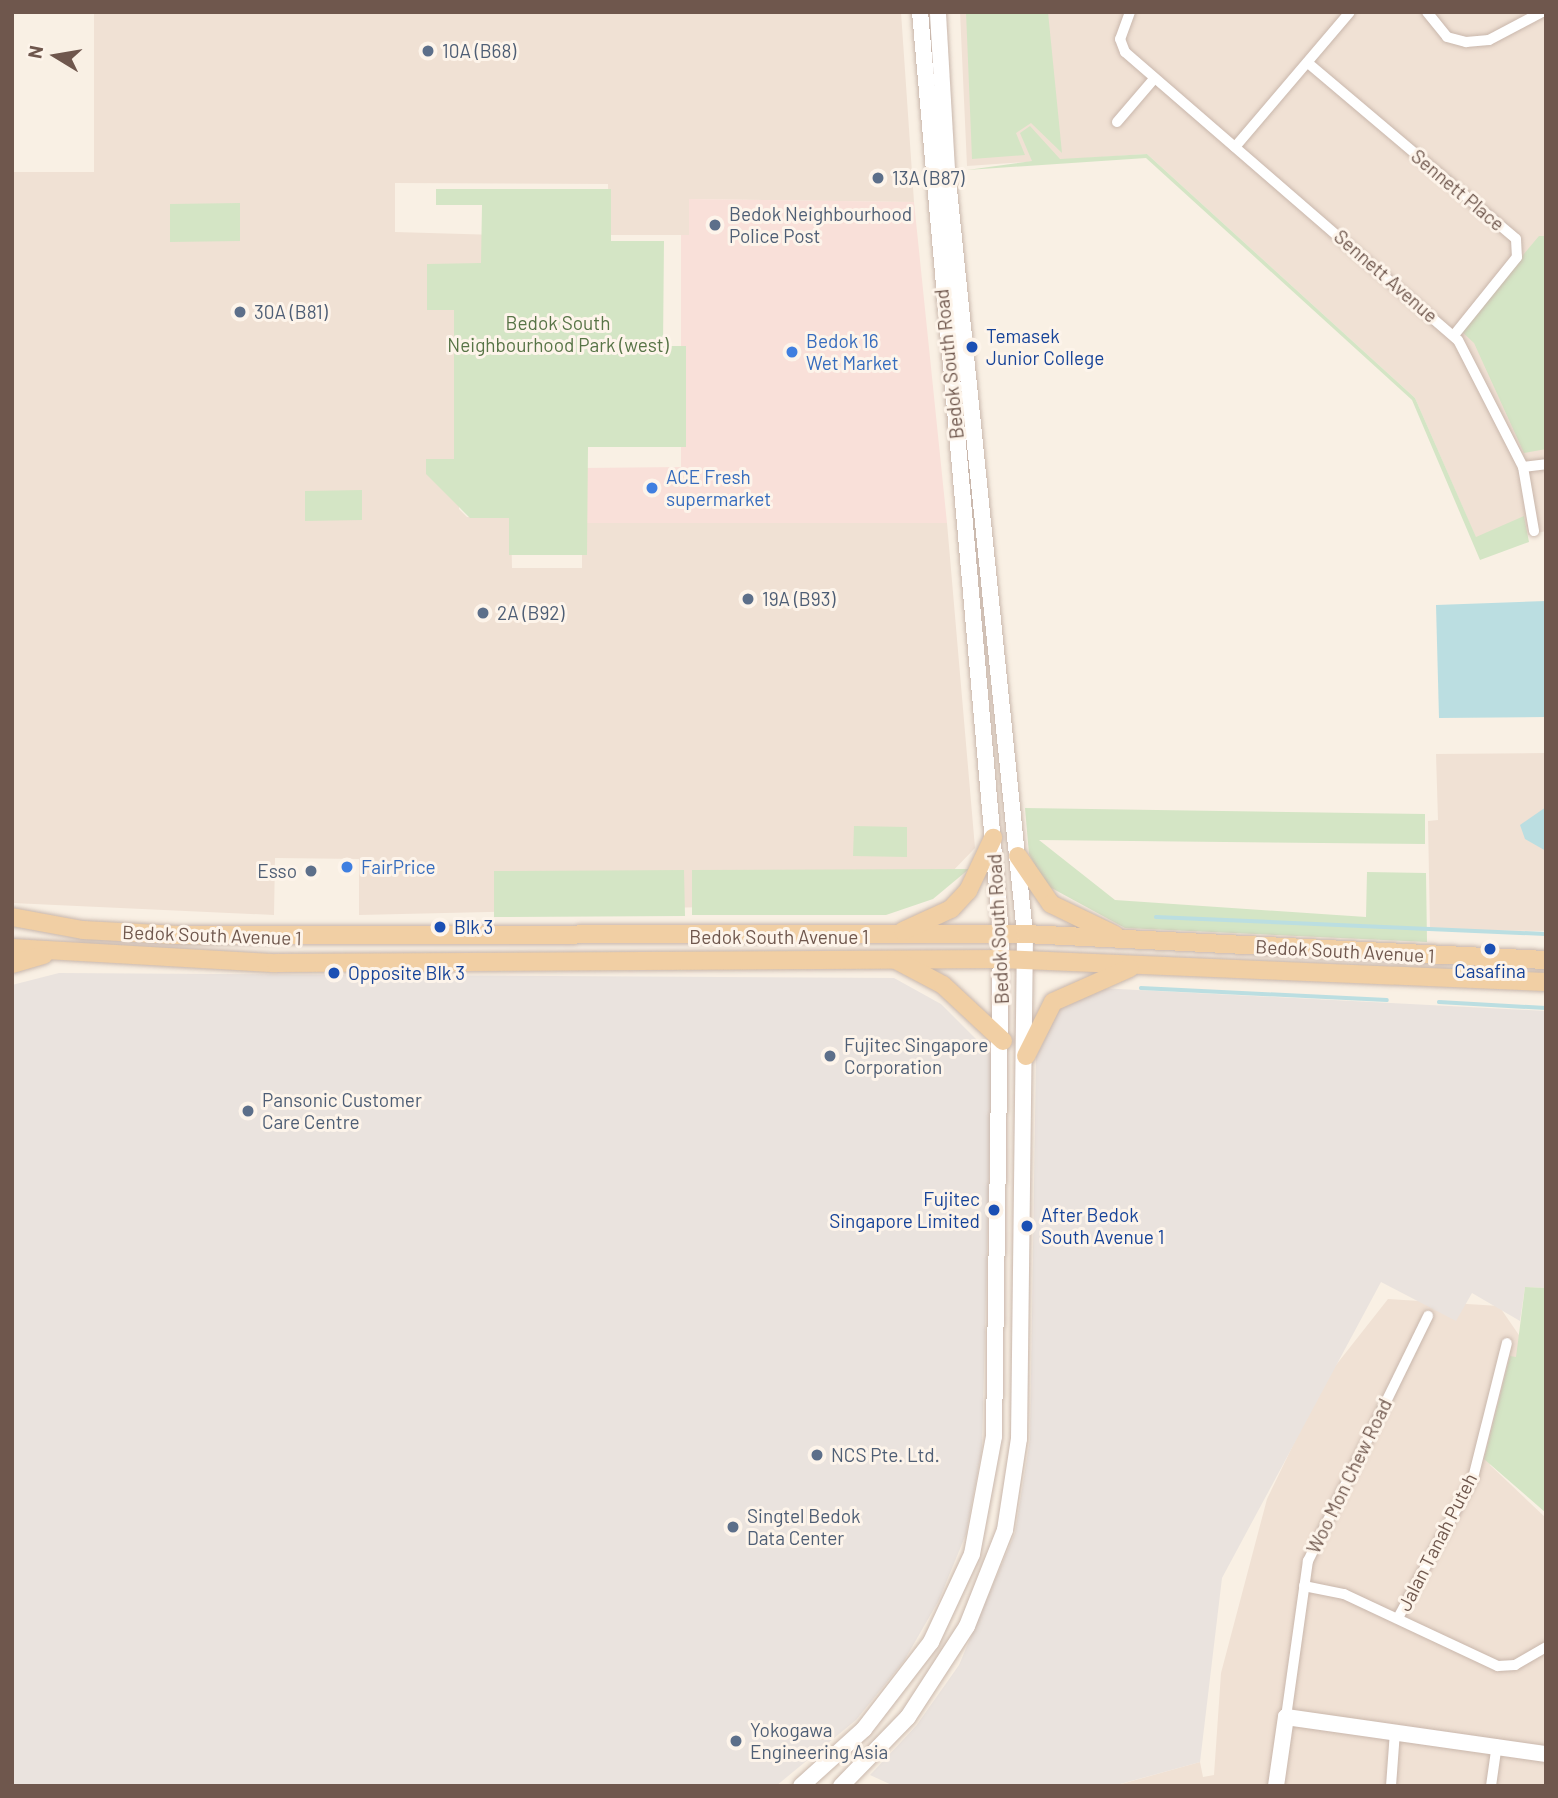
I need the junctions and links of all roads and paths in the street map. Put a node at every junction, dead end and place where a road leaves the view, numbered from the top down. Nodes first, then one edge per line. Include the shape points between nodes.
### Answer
1 (920, 12) edge
2 (938, 12) edge
3 (1130, 12) edge
4 (1350, 12) edge
5 (1427, 12) edge
6 (1542, 12) edge
7 (1308, 63) junction
8 (1153, 80) junction
9 (944, 120) junction
10 (927, 122) junction
11 (1117, 122) dead end
12 (1235, 147) junction
13 (1454, 335) junction
14 (1546, 464) edge
15 (1523, 467) junction
16 (1534, 531) dead end
17 (993, 838) junction
18 (1018, 856) junction
19 (12, 917) edge
20 (1001, 934) junction
21 (1025, 934) junction
22 (886, 937) junction
23 (1125, 939) junction
24 (12, 948) edge
25 (54, 953) junction
26 (892, 959) junction
27 (1002, 959) junction
28 (1026, 960) junction
29 (1546, 960) edge
30 (12, 964) edge
31 (1140, 964) junction
32 (1546, 982) edge
33 (1003, 1041) junction
34 (1026, 1056) junction
35 (1429, 1316) dead end
36 (1507, 1343) dead end
37 (1304, 1586) junction
38 (1398, 1618) junction
39 (1546, 1647) edge
40 (1286, 1717) junction
41 (1395, 1731) junction
42 (1497, 1744) junction
43 (1546, 1754) edge
44 (801, 1786) edge
45 (841, 1786) edge
46 (1276, 1786) edge
47 (1391, 1786) edge
48 (1492, 1786) edge

1 - 10 main road, Bedok South Road
2 - 9 main road, Bedok South Road
3 - 8 street, Sennett Avenue via 1121,47
4 - 7 street
5 - 6 street via 1447,37 1466,42 1489,40
7 - 12 street
7 - 13 street, Sennett Place via 1516,239 1517,257
8 - 11 street
8 - 12 street, Sennett Avenue
9 - 10 main road
9 - 18 main road, Bedok South Road
10 - 17 main road, Bedok South Road
12 - 13 street, Sennett Avenue
13 - 15 street, Sennett Avenue
14 - 15 street
15 - 16 street, Sennett Avenue
17 - 20 main road, Bedok South Road
17 - 22 main road via 968,891 951,909
18 - 21 main road, Bedok South Road
18 - 23 main road via 1051,904
19 - 22 main road, Bedok South Avenue 1 via 83,930 276,938
20 - 21 main road, Bedok South Avenue 1
20 - 22 main road, Bedok South Avenue 1
20 - 27 main road, Bedok South Road
21 - 23 main road, Bedok South Avenue 1
21 - 28 main road, Bedok South Road
23 - 29 main road, Bedok South Avenue 1
24 - 25 main road, Bedok South Avenue 1
25 - 26 main road, Bedok South Avenue 1 via 276,963
25 - 30 main road
26 - 27 main road, Bedok South Avenue 1
26 - 33 main road via 943,985
27 - 28 main road, Bedok South Avenue 1
27 - 33 main road, Bedok South Road
28 - 31 main road, Bedok South Avenue 1
28 - 34 main road, Bedok South Road
31 - 32 main road, Bedok South Avenue 1
31 - 34 main road via 1074,987 1053,1002
33 - 44 main road, Bedok South Road via 994,1436 982,1520 961,1583 913,1670 864,1729
34 - 45 main road, Bedok South Road via 1019,1439 1005,1530 950,1659 908,1717
35 - 37 street, Woo Mon Chew Road via 1308,1561
36 - 38 street, Jalan Tanah Puteh via 1473,1478
37 - 38 street, Jalan Tanah Puteh via 1344,1594
37 - 40 street, Woo Mon Chew Road
38 - 39 street, Jalan Tanah Puteh via 1499,1666 1515,1665
40 - 41 main road
40 - 46 main road
41 - 42 main road
41 - 47 street
42 - 43 main road
42 - 48 street

